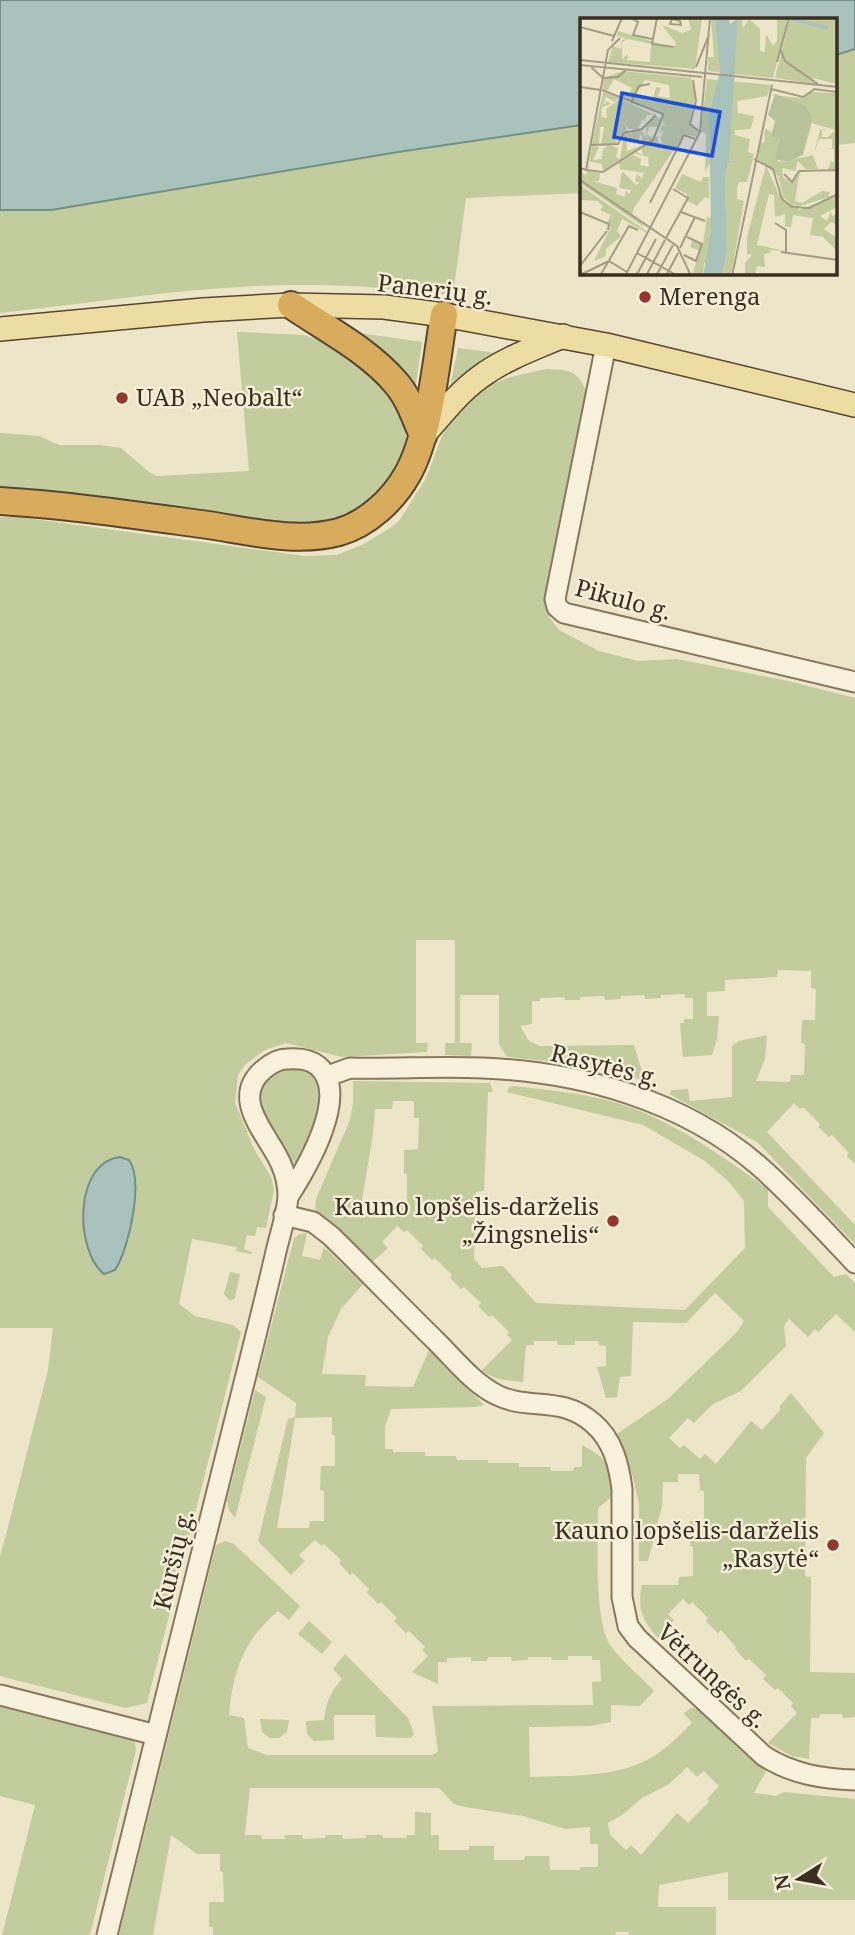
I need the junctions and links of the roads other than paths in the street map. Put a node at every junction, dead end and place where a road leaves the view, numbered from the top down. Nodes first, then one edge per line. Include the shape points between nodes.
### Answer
1 (291, 305) junction
2 (444, 315) junction
3 (0, 329) edge
4 (563, 336) junction
5 (606, 345) junction
6 (855, 405) edge
7 (423, 436) junction
8 (0, 501) edge
9 (855, 682) edge
10 (328, 1076) junction
11 (286, 1206) junction
12 (855, 1263) edge
13 (0, 1695) edge
14 (156, 1735) junction
15 (855, 1780) edge
16 (107, 1935) edge

1 - 2 main road, Panerių g. via 384,307
1 - 3 main road, Panerių g.
1 - 7 highway via 383,370 410,404
2 - 4 main road, Panerių g.
2 - 7 highway
4 - 5 main road, Panerių g.
4 - 7 main road via 481,376
5 - 6 main road, Panerių g.
5 - 9 street, Pikulo g. via 557,607 564,613
7 - 8 highway via 407,476 391,498 364,520 326,534 294,536
10 - 11 street, Kuršių g. via 331,1090 322,1130
10 - 11 street, Kuršių g. via 316,1064 299,1058 281,1059 258,1074 252,1086 252,1114 281,1162
10 - 12 street, Rasytės g. via 350,1069 501,1069 594,1084 650,1099 694,1121 757,1164
11 - 14 street, Kuršių g.
11 - 15 street, Vėtrungės g. via 331,1236 460,1365 497,1395 560,1405 595,1424 620,1472 622,1597 628,1626 777,1765 815,1777
13 - 14 street
14 - 16 street, Kuršių g.

